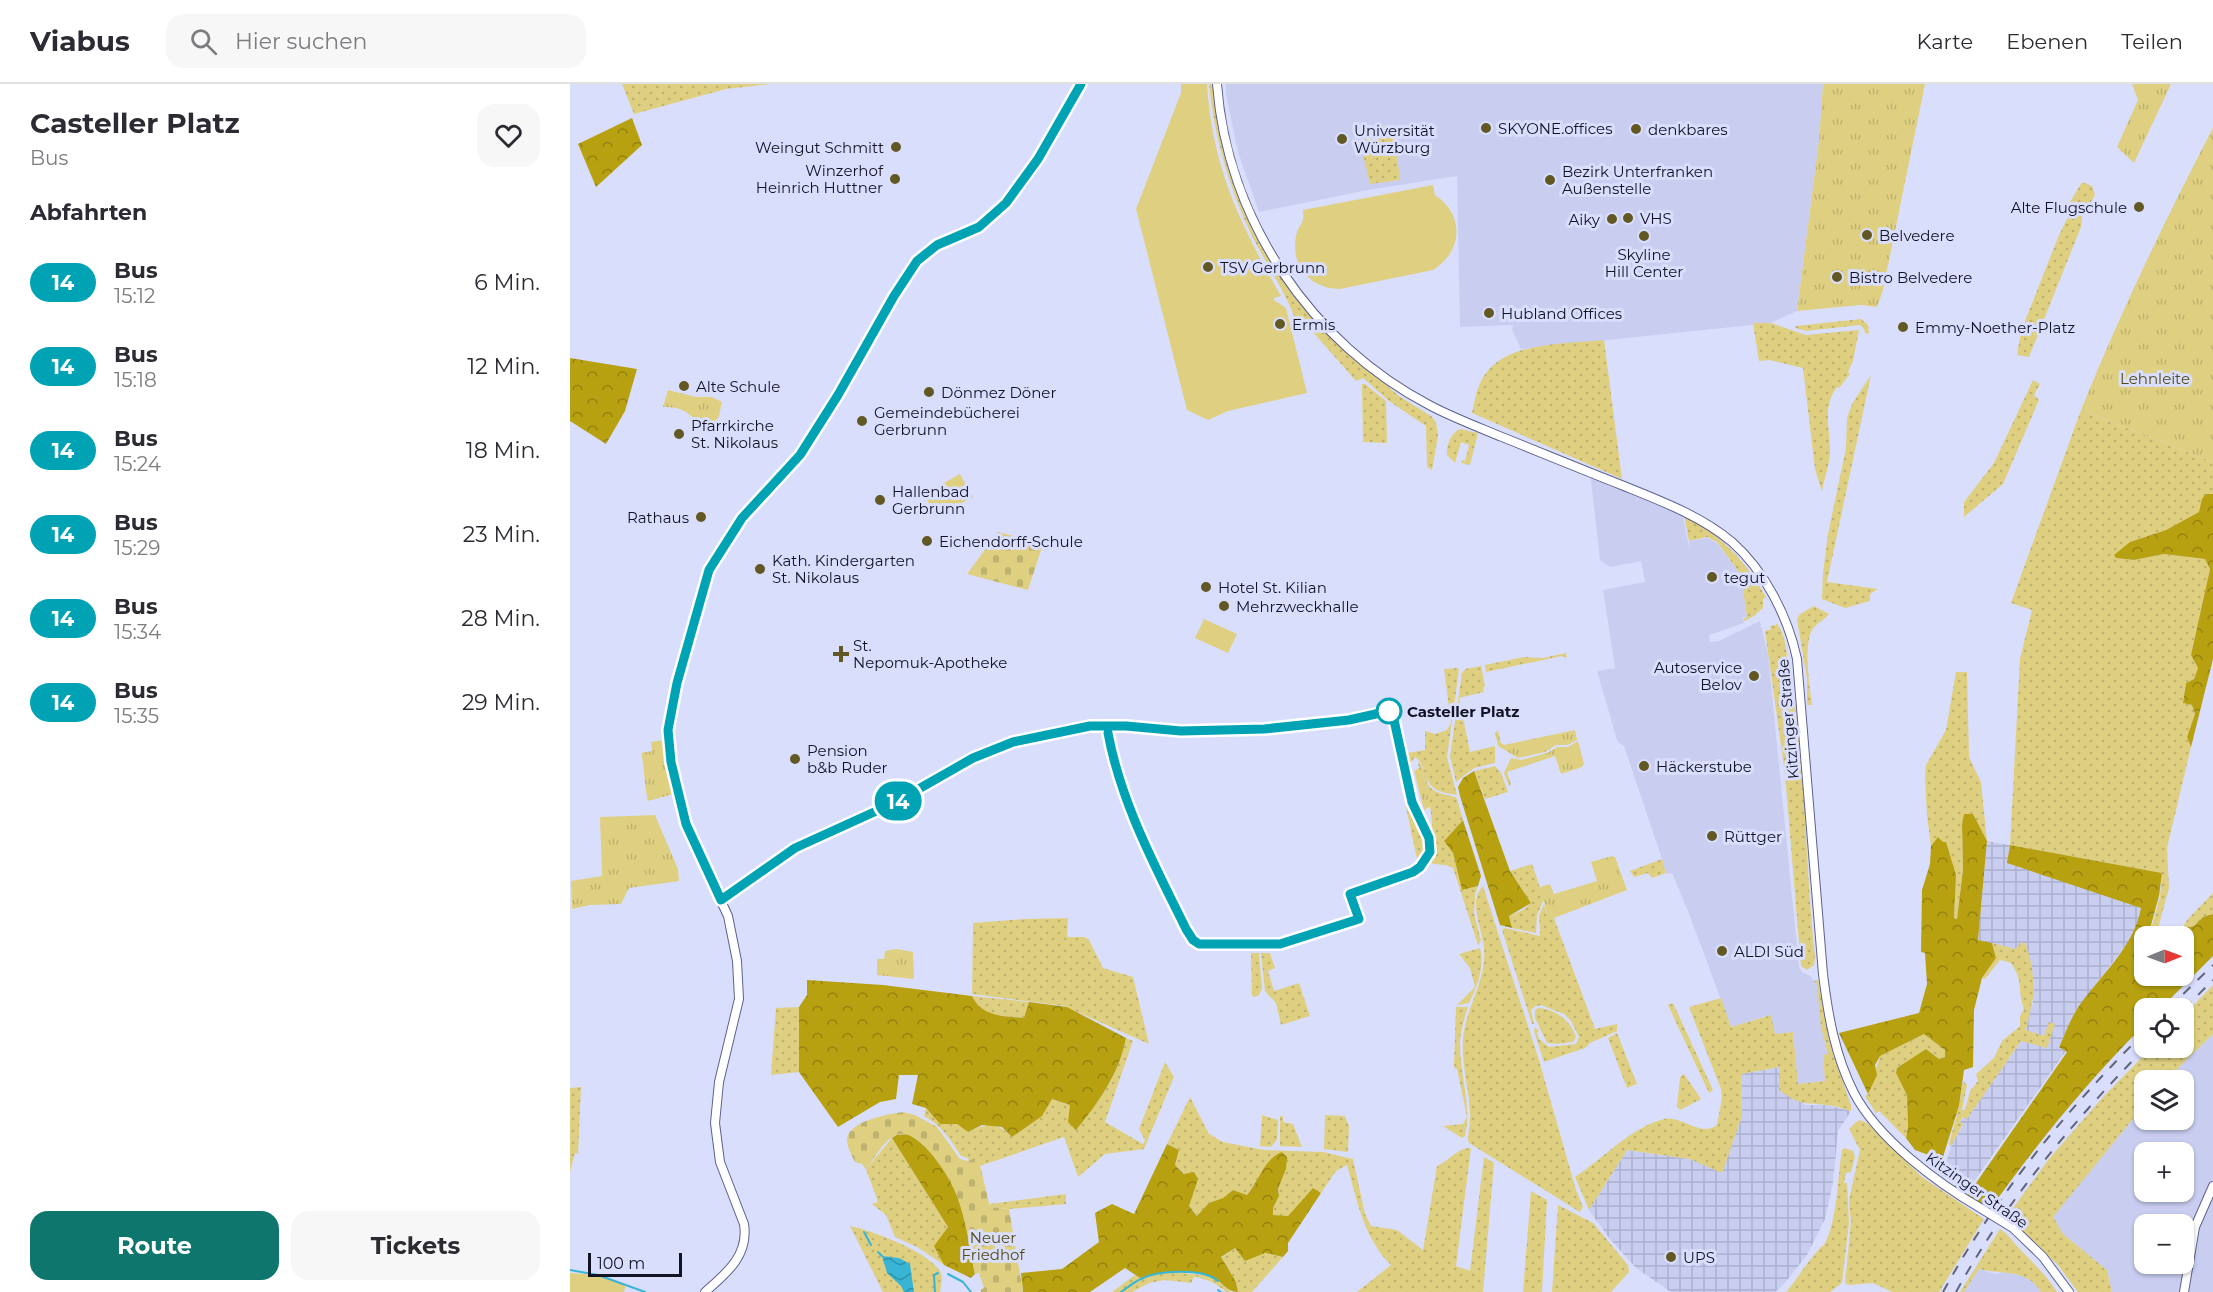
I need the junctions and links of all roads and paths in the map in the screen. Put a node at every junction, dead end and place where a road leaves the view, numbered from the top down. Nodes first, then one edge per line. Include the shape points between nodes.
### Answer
1 (1082, 84) edge
2 (1217, 84) edge
3 (2213, 1186) edge
4 (705, 1292) edge
5 (2069, 1292) edge
6 (2184, 1292) edge

1 - 4 street via 1038,159 1006,203 976,228 937,245 917,261 800,455 742,518 714,561 703,587 668,723 671,762 681,806 734,937 740,983 737,1013 719,1082 715,1123 720,1162 744,1224 745,1240 739,1259
2 - 5 street, Kitzinger Straße, bridge via 1221,122 1253,221 1298,295 1347,347 1389,381 1433,408 1700,520 1734,544 1767,586 1786,622 1797,659 1826,1000 1847,1076 1858,1100 1913,1161 2013,1228 2043,1257
3 - 6 street via 2195,1227

